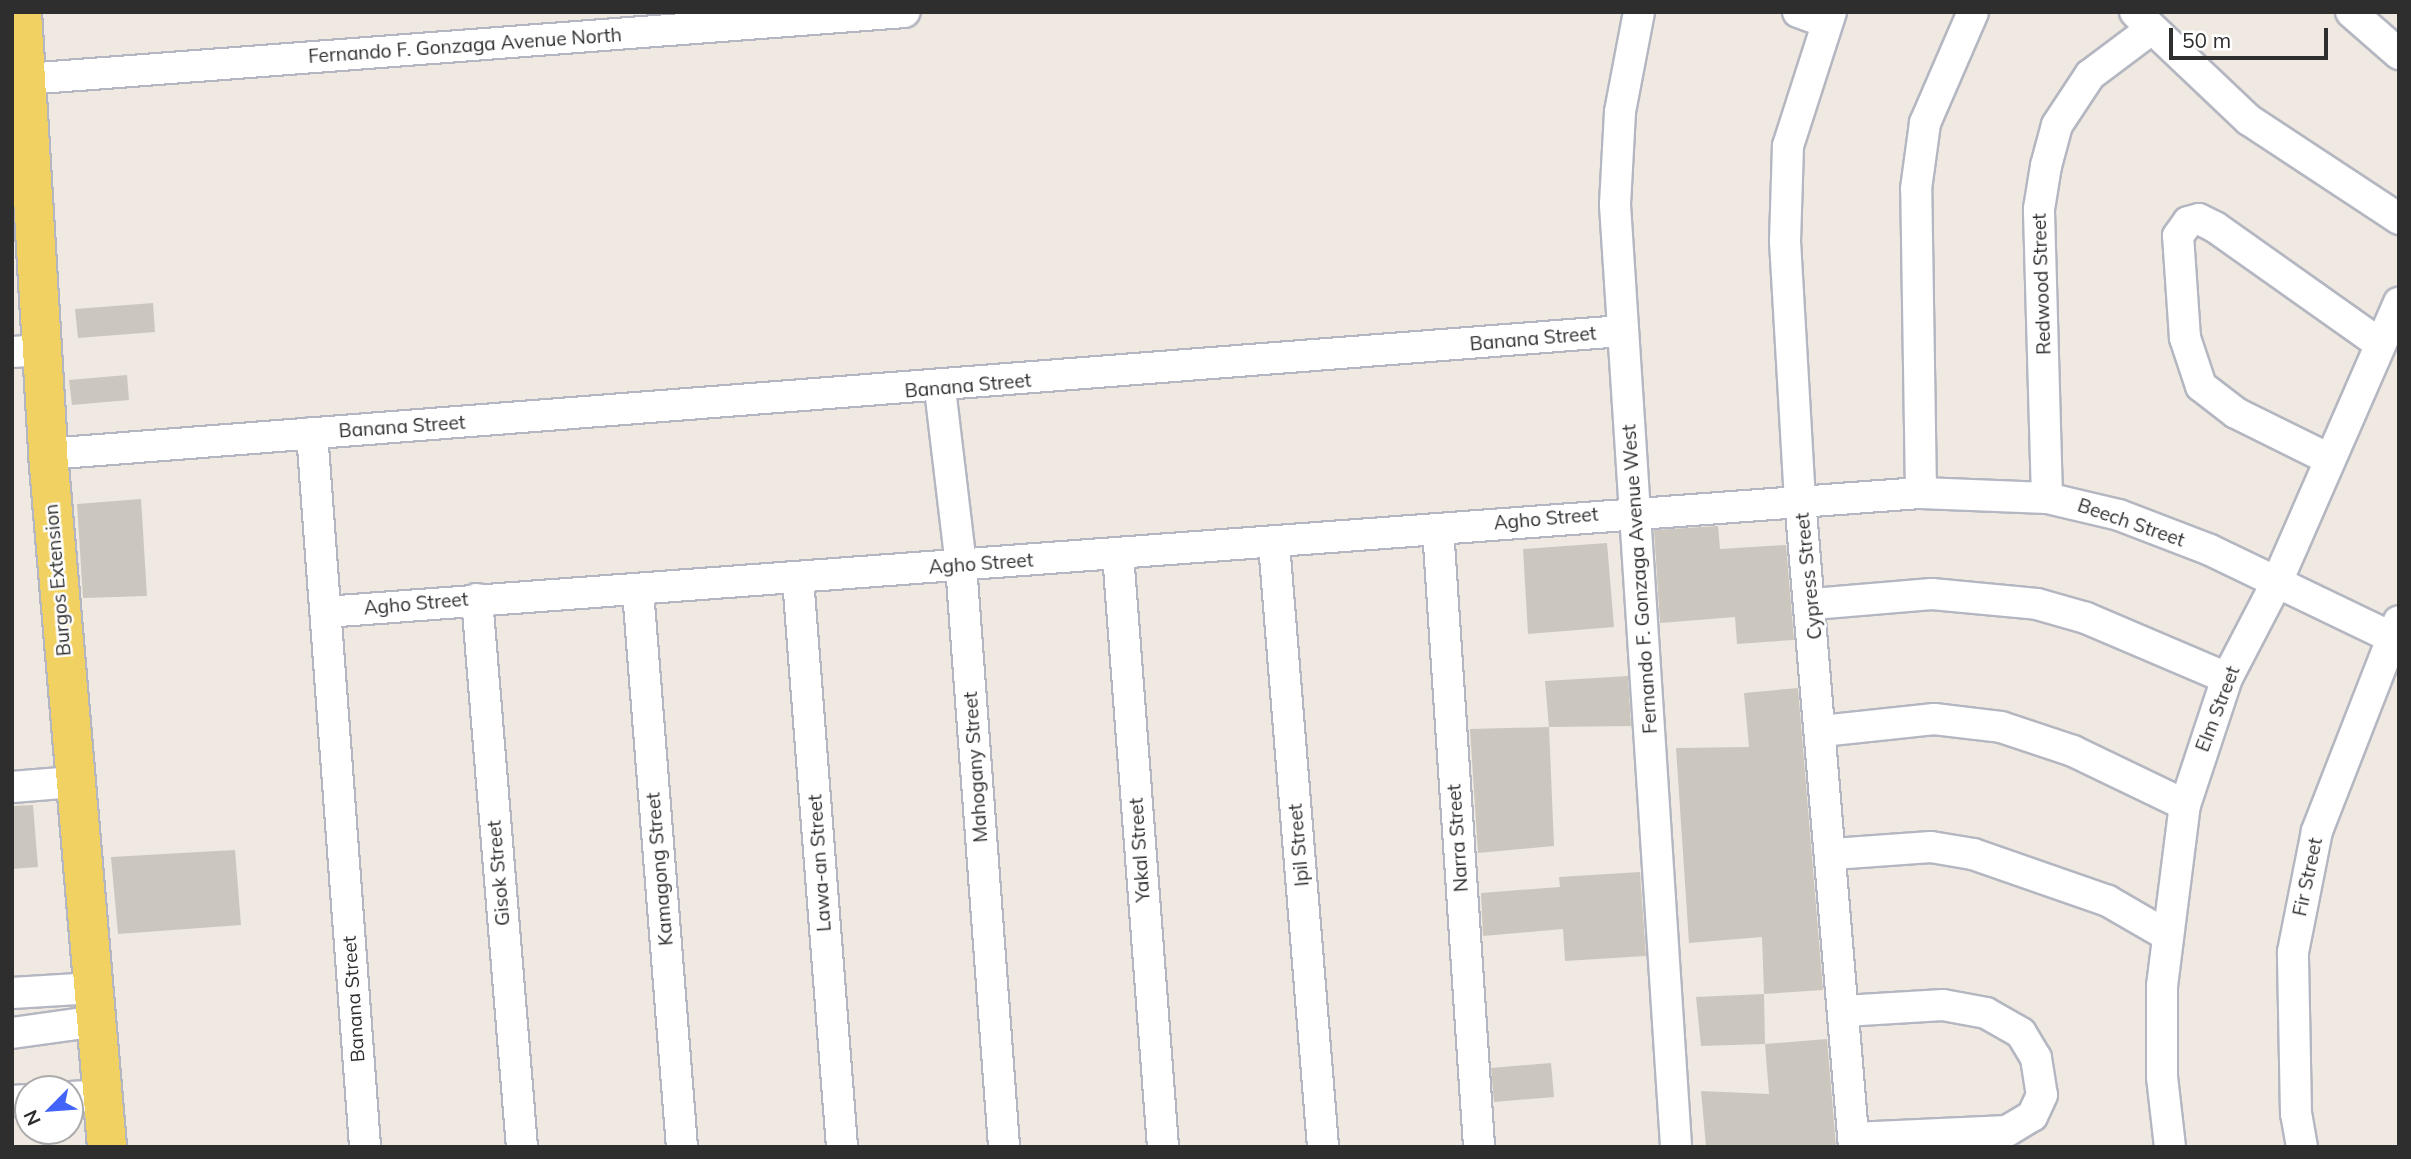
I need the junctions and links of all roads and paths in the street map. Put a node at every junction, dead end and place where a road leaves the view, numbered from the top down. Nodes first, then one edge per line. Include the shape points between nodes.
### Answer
1 (22, 12) edge
2 (904, 12) edge
3 (1639, 12) edge
4 (1973, 12) edge
5 (2351, 12) edge
6 (1818, 16) edge
7 (2143, 21) edge
8 (2399, 54) edge
9 (26, 79) junction
10 (22, 185) edge
11 (2399, 219) edge
12 (2399, 303) edge
13 (1623, 331) junction
14 (2379, 344) junction
15 (27, 351) edge
16 (940, 389) junction
17 (312, 433) junction
18 (48, 454) junction
19 (2329, 459) junction
20 (1921, 493) junction
21 (2047, 498) junction
22 (1800, 499) junction
23 (1636, 511) junction
24 (1438, 529) junction
25 (1274, 544) junction
26 (1118, 554) junction
27 (961, 565) junction
28 (798, 579) junction
29 (2276, 584) junction
30 (638, 591) junction
31 (477, 599) junction
32 (1813, 604) junction
33 (326, 612) junction
34 (2396, 633) edge
35 (2227, 678) junction
36 (1822, 731) junction
37 (74, 782) junction
38 (12, 787) edge
39 (2185, 805) junction
40 (1833, 854) junction
41 (2165, 934) junction
42 (12, 993) edge
43 (96, 1005) junction
44 (1844, 1011) junction
45 (12, 1033) edge
46 (86, 1096) edge
47 (1853, 1142) edge
48 (107, 1147) edge
49 (365, 1147) edge
50 (522, 1147) edge
51 (682, 1147) edge
52 (842, 1147) edge
53 (1004, 1147) edge
54 (1163, 1147) edge
55 (1323, 1147) edge
56 (1479, 1147) edge
57 (1676, 1147) edge
58 (2170, 1147) edge
59 (2302, 1147) edge

1 - 9 main road, Burgos Extension
2 - 9 street, Fernando F. Gonzaga Avenue North
3 - 13 street, Fernando F. Gonzaga Avenue West via 1616,159
4 - 20 street via 1924,123 1916,190
5 - 8 street
6 - 22 street, Cypress Street via 1788,146 1785,241
7 - 11 street via 2249,120
7 - 21 street, Redwood Street via 2090,75 2057,125 2046,166 2039,209
9 - 10 main road, Burgos Extension
10 - 15 main road, Burgos Extension
12 - 14 street, Elm Street
13 - 16 street, Banana Street
13 - 23 street, Fernando F. Gonzaga Avenue West
14 - 19 street, Elm Street
14 - 19 street via 2215,227 2199,219 2188,222 2178,236 2185,338 2201,386 2235,414
15 - 18 main road, Burgos Extension
16 - 17 street, Banana Street
16 - 27 street, Mahogany Street
17 - 18 street, Banana Street
17 - 33 street, Banana Street
18 - 37 main road, Burgos Extension
19 - 29 street, Elm Street
20 - 21 street, Beech Street
20 - 22 street, Beech Street
21 - 29 street, Beech Street via 2119,515 2210,551
22 - 23 street, Agho Street
22 - 32 street, Cypress Street
23 - 24 street, Agho Street
23 - 57 street, Fernando F. Gonzaga Avenue West
24 - 25 street, Agho Street
24 - 56 street, Narra Street
25 - 26 street, Agho Street
25 - 55 street, Ipil Street
26 - 27 street, Agho Street
26 - 54 street, Yakal Street
27 - 28 street, Agho Street
27 - 53 street, Mahogany Street
28 - 30 street, Agho Street
28 - 52 street, Lawa-an Street
29 - 34 street, Beech Street
29 - 35 street, Elm Street
30 - 31 street, Agho Street
30 - 51 street, Kamagong Street
31 - 33 street, Agho Street
31 - 50 street, Gisok Street
32 - 35 street via 1932,594 2037,604 2086,618
32 - 36 street, Cypress Street
33 - 49 street, Banana Street
34 - 59 street, Fir Street via 2318,831 2293,953 2296,1114
35 - 39 street, Elm Street
36 - 39 street via 1934,719 2001,727 2073,751
36 - 40 street, Cypress Street
37 - 38 street
37 - 43 main road, Burgos Extension
39 - 41 street, Elm Street
40 - 41 street via 1931,847 1973,854 2098,897
40 - 44 street, Cypress Street
41 - 58 street, Elm Street via 2160,1030
42 - 43 street
43 - 45 street
43 - 46 main road, Burgos Extension
44 - 47 street, Cypress Street
44 - 47 street via 1943,1005 1986,1013 2021,1033 2036,1058 2042,1095 2032,1115 2007,1131
46 - 48 main road, Burgos Extension

